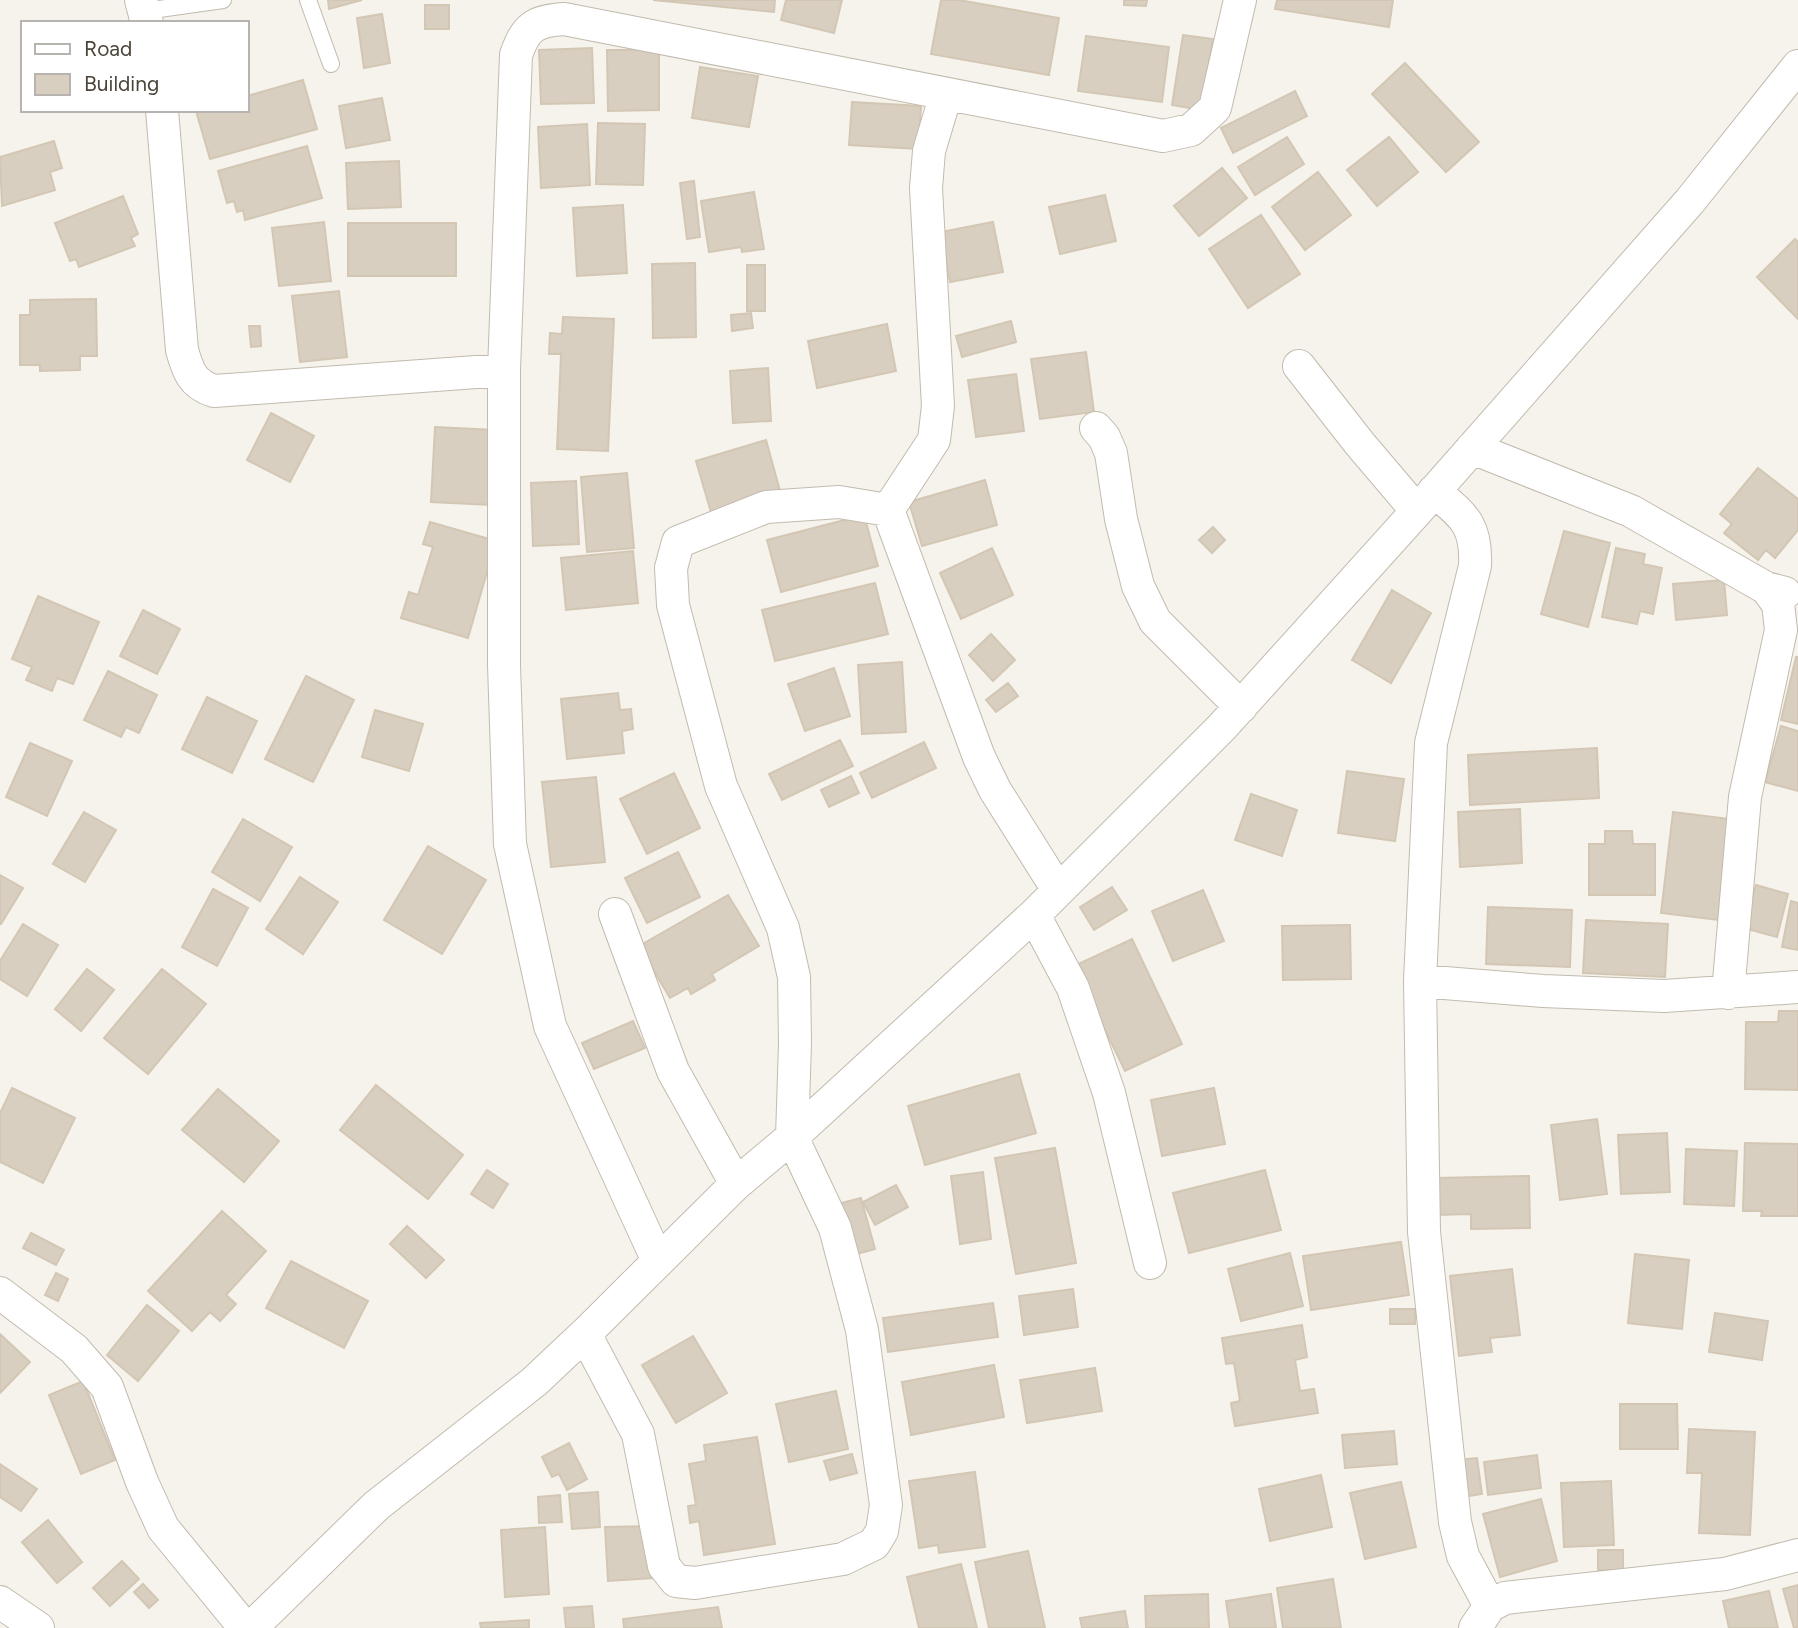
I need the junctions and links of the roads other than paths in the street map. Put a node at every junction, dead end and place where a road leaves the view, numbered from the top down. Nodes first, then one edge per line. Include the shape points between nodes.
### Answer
1 (223, 0) edge
2 (308, 0) edge
3 (1240, 0) edge
4 (144, 11) edge
5 (331, 64) dead end
6 (1798, 66) edge
7 (946, 94) junction
8 (162, 112) edge
9 (1298, 366) dead end
10 (504, 370) junction
11 (1096, 428) dead end
12 (1472, 448) junction
13 (1426, 501) junction
14 (888, 510) junction
15 (1766, 588) junction
16 (1798, 596) edge
17 (1241, 707) junction
18 (1058, 890) junction
19 (615, 914) dead end
20 (1034, 915) junction
21 (1420, 981) junction
22 (1798, 986) edge
23 (1728, 993) junction
24 (792, 1138) junction
25 (736, 1184) junction
26 (658, 1261) junction
27 (1150, 1263) dead end
28 (0, 1293) edge
29 (585, 1334) junction
30 (1798, 1555) edge
31 (0, 1602) edge
32 (1483, 1617) edge
33 (38, 1628) edge
34 (245, 1628) edge
35 (251, 1628) edge

1 - 4 lane
2 - 5 lane
3 - 7 street via 1215,108 1191,130 1163,136
6 - 12 street via 1690,201
7 - 10 street via 564,19 541,21 523,36 516,55
7 - 14 street via 929,151 926,188 938,406 934,440
8 - 10 street via 182,350 200,386 214,391
9 - 13 street
10 - 26 street via 504,665 510,844 550,1026
11 - 17 street via 1111,453 1138,586 1155,621
12 - 13 street
12 - 15 street via 1631,511
13 - 17 street
13 - 21 street via 1464,516 1476,545 1475,566 1431,743
14 - 18 street via 979,757
14 - 24 street via 839,502 766,507 678,542 671,568 673,605 721,786 783,928 794,976
15 - 16 street
15 - 23 street via 1778,604 1780,630 1745,797
17 - 18 street
18 - 20 street
19 - 25 street via 673,1070
20 - 24 street
20 - 27 street via 1073,988 1109,1093
21 - 23 street via 1556,992
21 - 32 street via 1424,1232 1455,1522
22 - 23 street
24 - 25 street
24 - 29 street via 835,1228 862,1330 886,1505 882,1531 874,1544 842,1559 695,1583 676,1581 664,1566 638,1434
25 - 26 street
26 - 29 street
28 - 34 street via 74,1349 107,1387 163,1528
29 - 35 street via 534,1382 376,1506
30 - 32 street via 1725,1574 1505,1598
31 - 33 street

